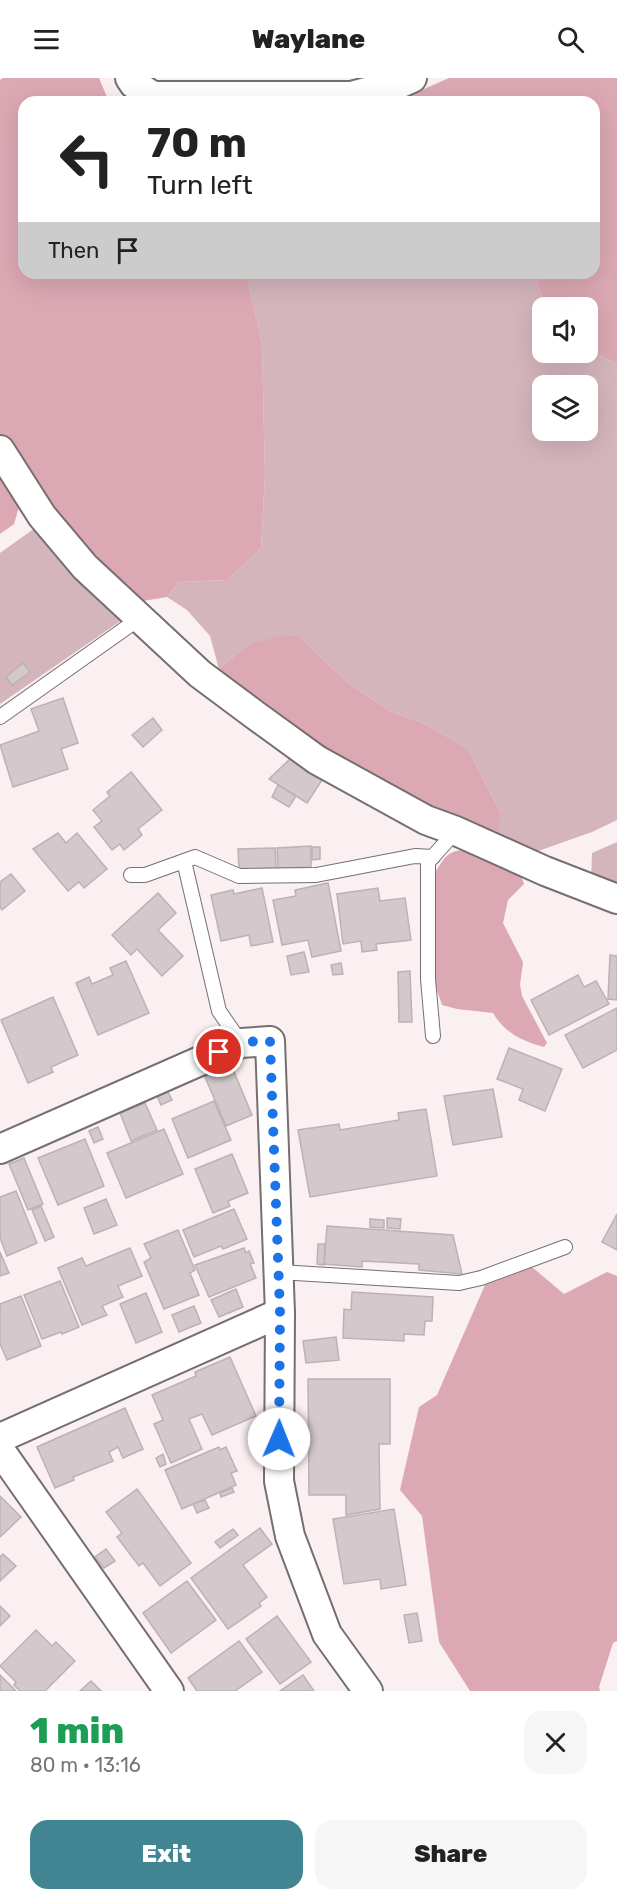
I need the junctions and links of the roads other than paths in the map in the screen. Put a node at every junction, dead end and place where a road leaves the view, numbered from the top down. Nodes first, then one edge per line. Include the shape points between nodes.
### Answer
1 (130, 78) edge
2 (412, 78) edge
3 (0, 450) edge
4 (140, 618) junction
5 (0, 717) edge
6 (456, 831) junction
7 (433, 856) junction
8 (184, 861) junction
9 (131, 875) dead end
10 (617, 899) edge
11 (433, 1035) dead end
12 (241, 1042) junction
13 (0, 1149) edge
14 (565, 1247) dead end
15 (279, 1272) junction
16 (280, 1313) junction
17 (0, 1438) edge
18 (0, 1450) edge
19 (169, 1691) edge
20 (368, 1691) edge

1 - 2 street via 153,96 351,96
3 - 4 street via 42,516 85,567
4 - 5 lane
4 - 6 street via 200,674 317,760 426,820
6 - 7 lane
6 - 10 street
7 - 8 lane via 414,856 316,875 239,876 195,857
7 - 11 lane via 428,862 428,979
8 - 9 lane via 145,875
8 - 12 lane via 219,1011
12 - 13 street
12 - 15 street via 270,1041
14 - 15 lane via 459,1283
15 - 16 street
16 - 17 street
16 - 20 street via 279,1481 290,1536 327,1634
18 - 19 street

